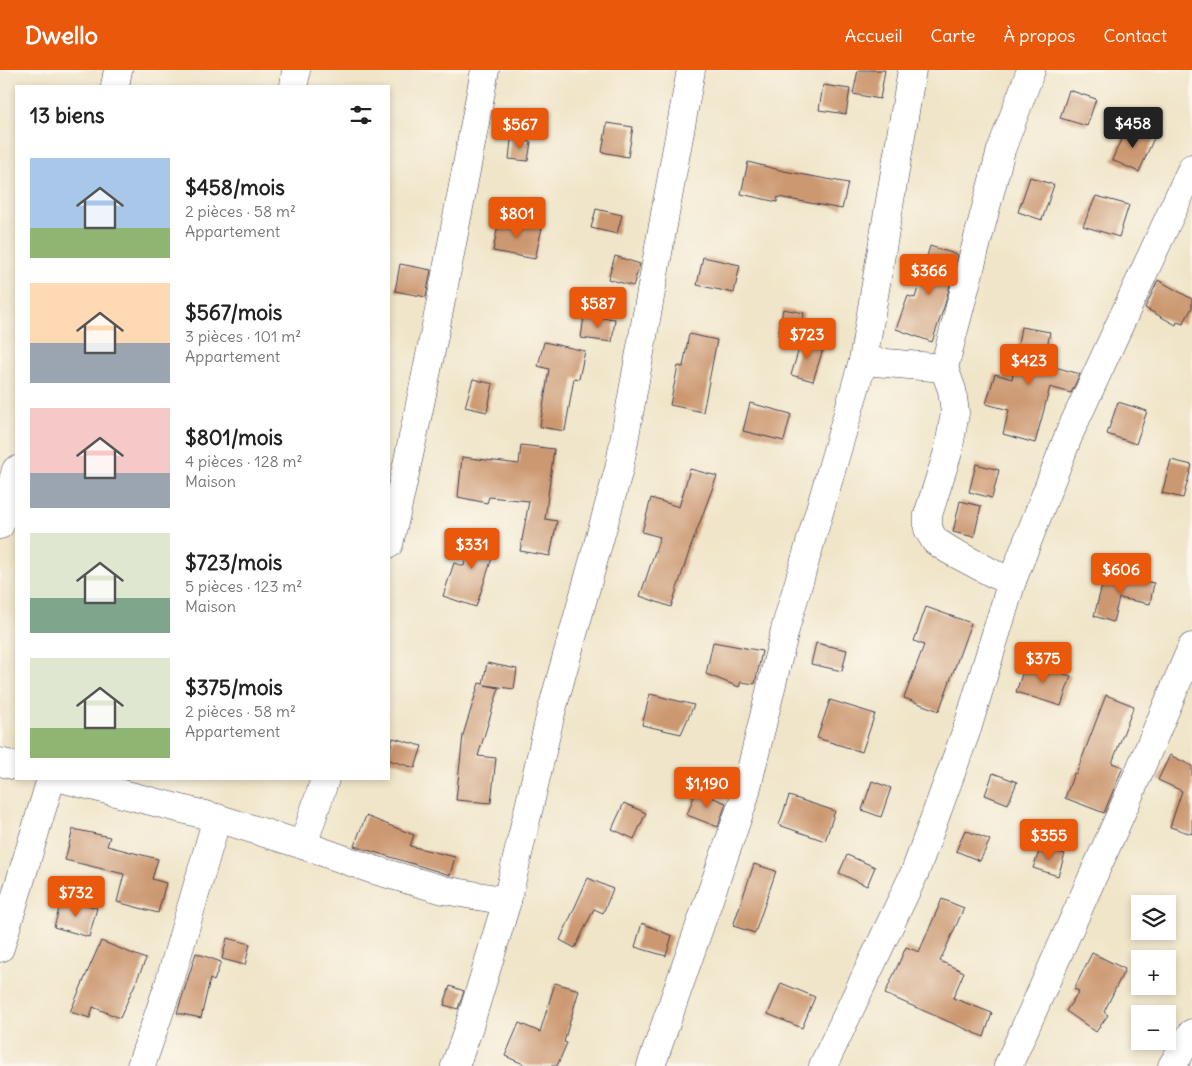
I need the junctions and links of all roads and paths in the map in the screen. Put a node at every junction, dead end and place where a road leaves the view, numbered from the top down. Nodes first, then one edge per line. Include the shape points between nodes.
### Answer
1 (118, 70) edge
2 (296, 70) edge
3 (485, 70) edge
4 (691, 70) edge
5 (912, 70) edge
6 (1031, 70) edge
7 (115, 85) edge
8 (294, 85) edge
9 (1192, 168) edge
10 (863, 361) junction
11 (944, 368) junction
12 (15, 473) edge
13 (0, 525) edge
14 (390, 539) edge
15 (1012, 581) junction
16 (1192, 647) edge
17 (0, 762) edge
18 (15, 766) edge
19 (52, 780) edge
20 (72, 780) edge
21 (324, 780) edge
22 (138, 788) edge
23 (217, 818) junction
24 (302, 845) junction
25 (507, 901) junction
26 (0, 948) edge
27 (1192, 1033) edge
28 (141, 1066) edge
29 (455, 1066) edge
30 (651, 1066) edge
31 (823, 1066) edge
32 (1008, 1066) edge
33 (1172, 1066) edge

1 - 7 street
2 - 8 street
3 - 14 street
4 - 25 street via 619,469 551,714
5 - 10 street
6 - 11 street via 1002,150
9 - 15 street via 1070,432
10 - 11 street
10 - 30 street via 786,626 744,799
11 - 15 street via 952,390 955,413 948,452 928,515 928,529 935,541 949,550
12 - 13 street
15 - 31 street via 967,729 915,872
16 - 32 street
17 - 18 street
19 - 26 street
20 - 22 street
21 - 24 street
22 - 23 street
23 - 24 street
23 - 28 street via 169,984
24 - 25 street via 444,890
25 - 29 street
27 - 33 street

